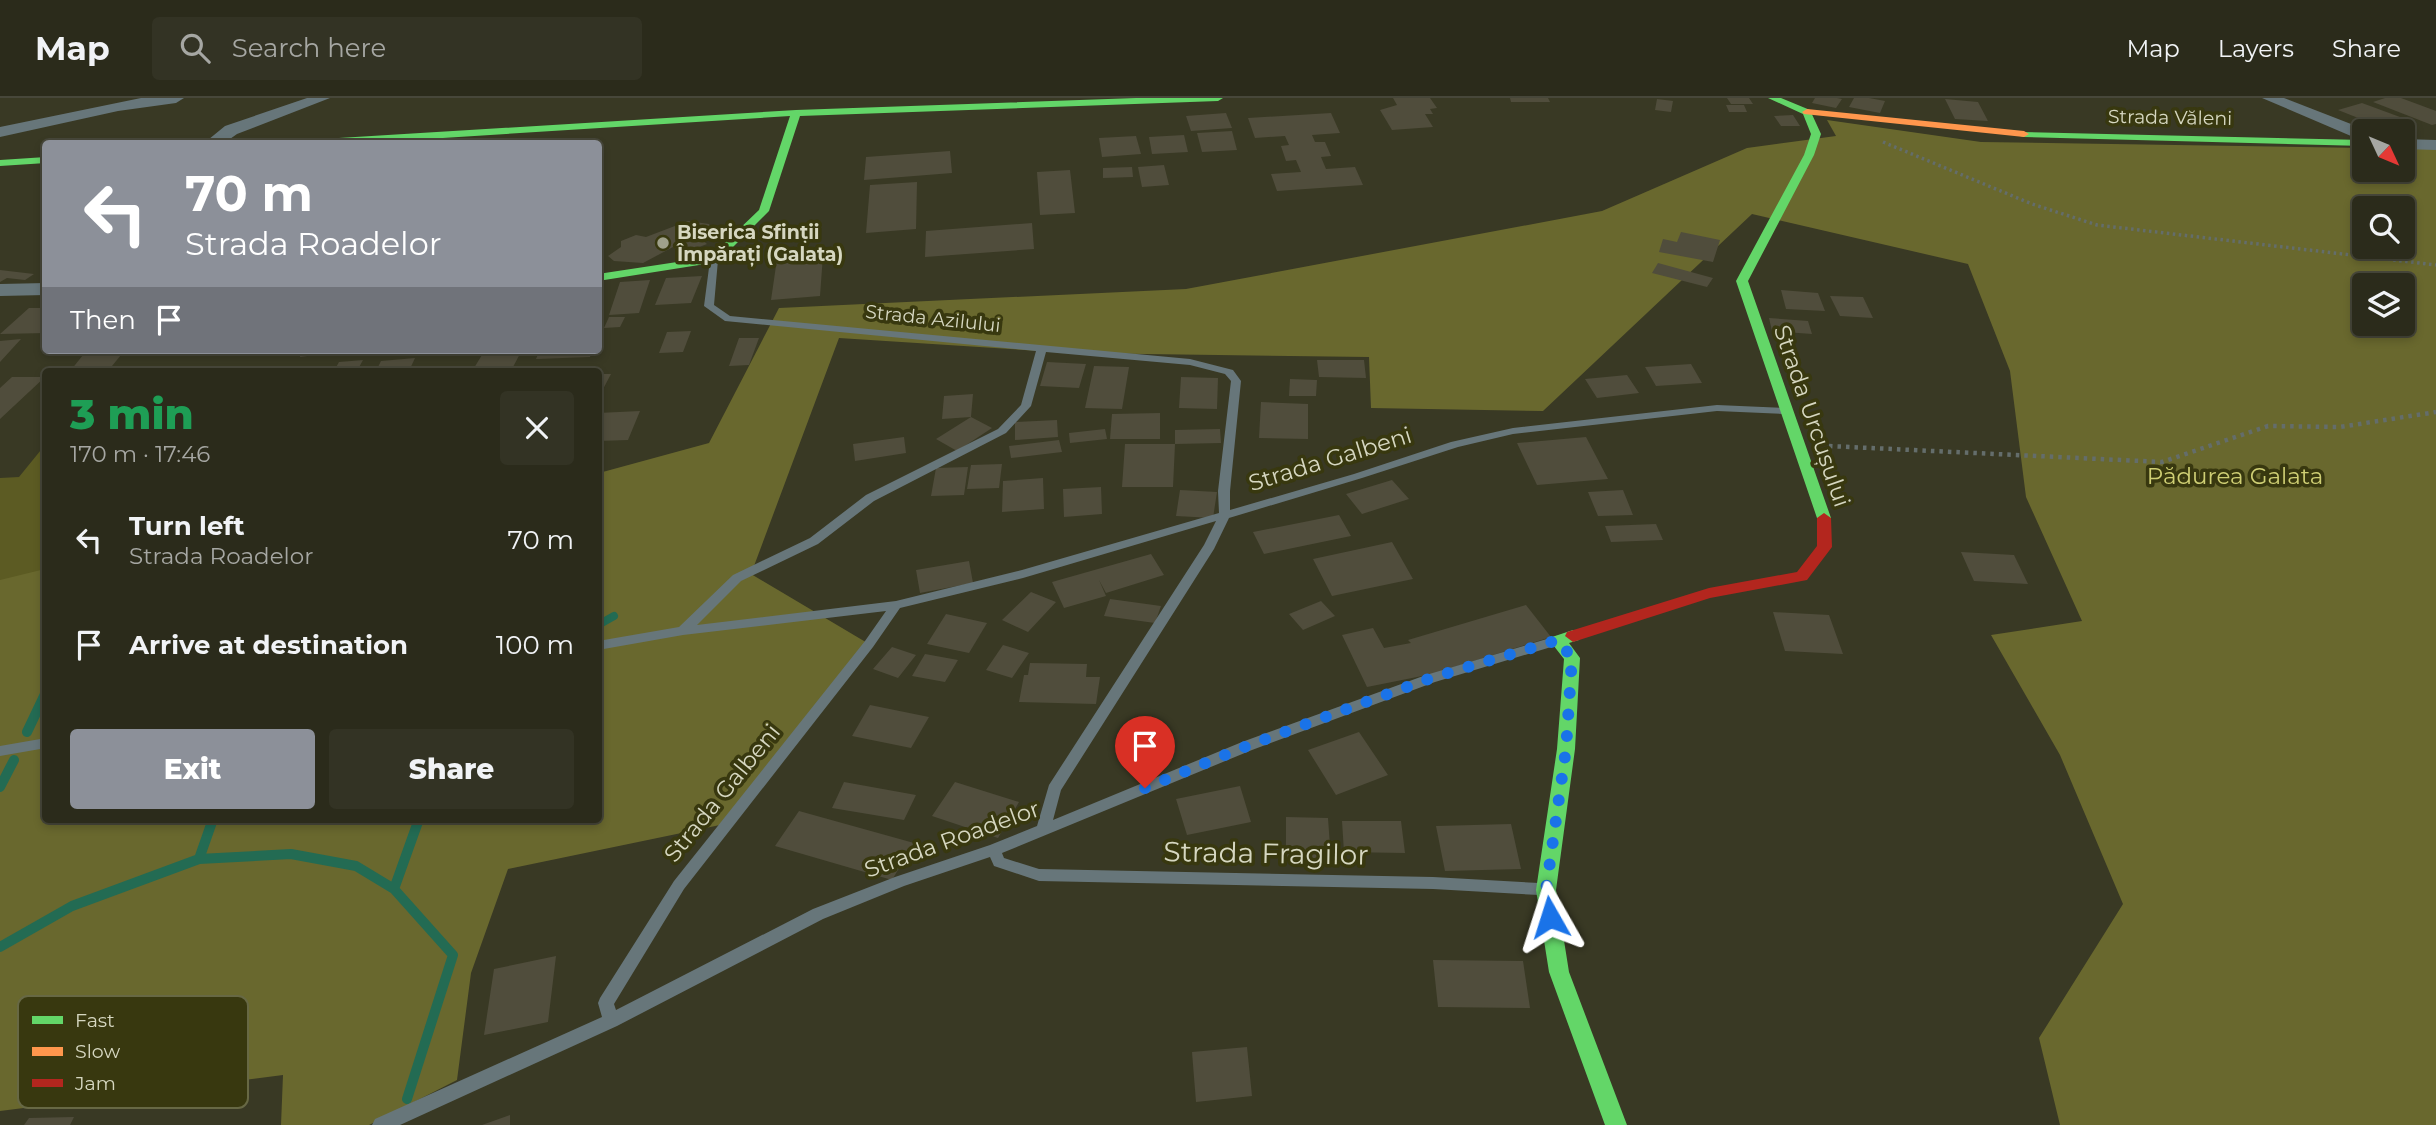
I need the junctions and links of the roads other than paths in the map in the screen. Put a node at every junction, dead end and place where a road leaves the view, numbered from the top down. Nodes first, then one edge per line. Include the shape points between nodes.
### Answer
1 (176, 98) edge
2 (322, 98) edge
3 (1218, 98) edge
4 (1773, 98) edge
5 (2270, 98) edge
6 (1807, 112) junction
7 (796, 113) junction
8 (2352, 130) edge
9 (0, 132) edge
10 (217, 140) edge
11 (355, 140) edge
12 (2352, 143) edge
13 (2415, 144) edge
14 (2436, 145) edge
15 (42, 160) edge
16 (0, 163) edge
17 (714, 260) junction
18 (602, 277) edge
19 (42, 285) edge
20 (0, 290) edge
21 (1041, 351) junction
22 (1786, 411) junction
23 (1225, 514) junction
24 (896, 605) junction
25 (683, 631) junction
26 (1558, 640) junction
27 (602, 645) edge
28 (42, 744) edge
29 (0, 751) edge
30 (1043, 831) junction
31 (994, 850) junction
32 (1546, 890) junction
33 (611, 1021) junction
34 (381, 1125) edge
35 (1616, 1125) edge

1 - 9 street
2 - 10 street via 231,130
3 - 7 street
4 - 6 street
5 - 8 street
6 - 12 street, Strada Văleni via 2012,134
6 - 22 street, Strada Urcușului via 1816,135 1809,155 1742,281
7 - 11 street
7 - 17 street via 764,211
13 - 14 street
15 - 16 street
17 - 18 street
17 - 21 lane, Strada Azilului via 709,306 727,319
19 - 20 street
21 - 23 lane, Strada Azilului via 1190,362 1229,372 1237,381
21 - 25 lane via 1026,406 1002,431 870,498 814,541 737,578
22 - 23 lane, Strada Galbeni via 1717,408 1513,431 1455,443
22 - 26 street, Strada Urcușului via 1824,511 1825,547 1802,576 1659,605
23 - 24 lane, Strada Galbeni via 1023,574
23 - 30 lane via 1210,546 1054,789
24 - 25 lane, Strada Galbeni
24 - 33 lane, Strada Galbeni via 679,885 606,1003
25 - 27 lane, Strada Galbeni
26 - 30 lane, Strada Roadelor via 1431,678 1259,741
26 - 32 street via 1572,658 1566,749
28 - 29 lane
30 - 31 lane, Strada Roadelor
31 - 32 lane, Strada Fragilor via 999,862 1039,874
31 - 33 lane, Strada Roadelor via 818,914
32 - 35 street via 1559,972
33 - 34 lane, Strada Roadelor

